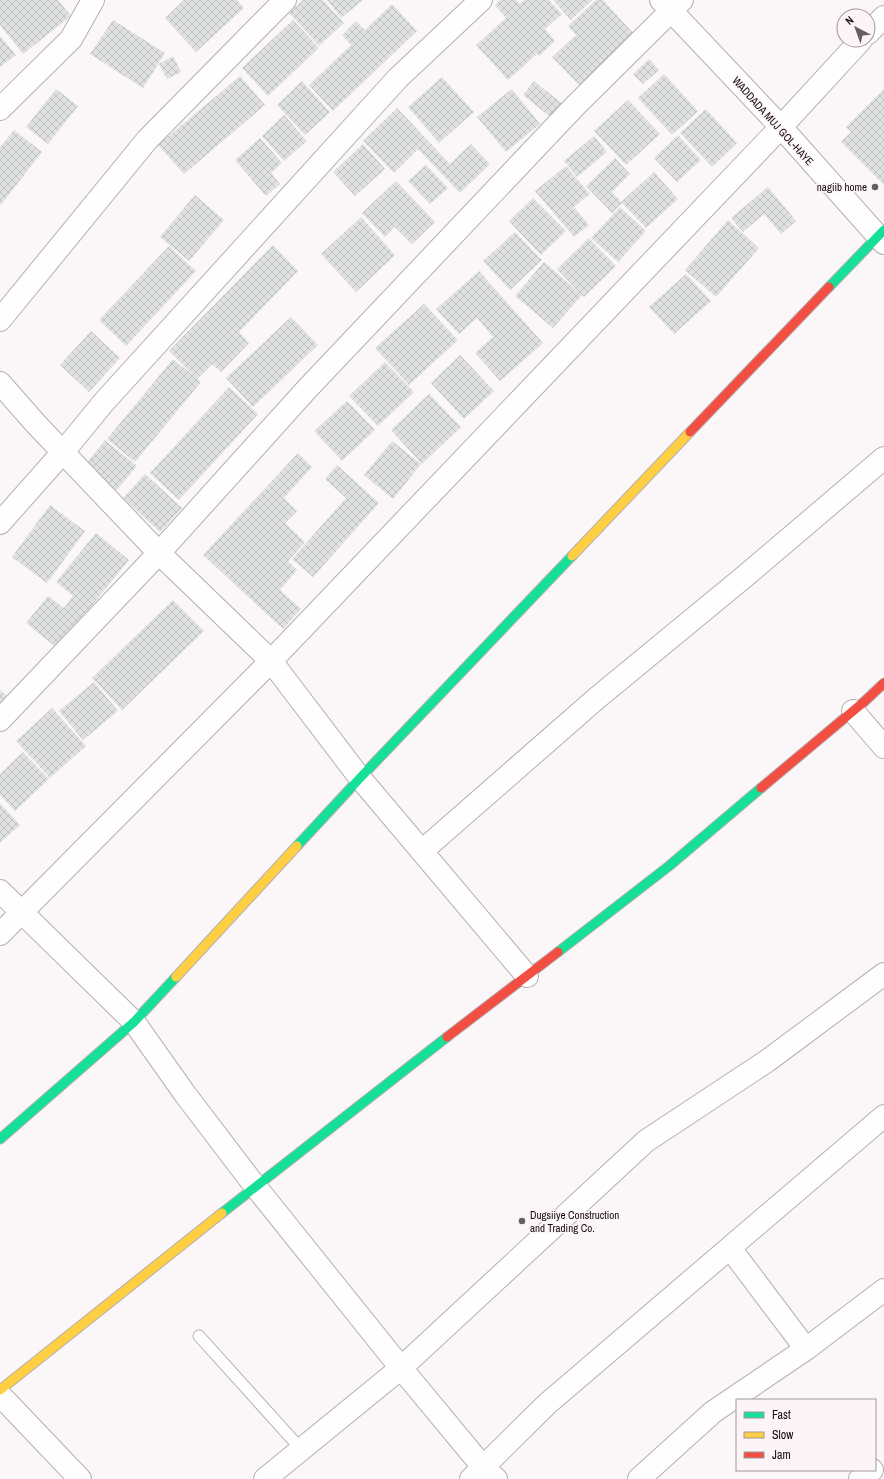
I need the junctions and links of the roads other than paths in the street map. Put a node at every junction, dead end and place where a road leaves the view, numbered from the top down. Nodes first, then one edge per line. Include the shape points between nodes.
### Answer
1 (93, 0) edge
2 (285, 0) edge
3 (480, 0) edge
4 (671, 4) edge
5 (884, 18) edge
6 (876, 26) edge
7 (854, 48) edge
8 (0, 109) edge
9 (781, 128) junction
10 (882, 236) edge
11 (0, 320) edge
12 (0, 383) edge
13 (63, 452) junction
14 (884, 458) edge
15 (0, 523) edge
16 (159, 553) junction
17 (270, 661) junction
18 (884, 683) edge
19 (853, 711) junction
20 (0, 720) edge
21 (884, 747) edge
22 (360, 778) junction
23 (422, 851) junction
24 (0, 891) edge
25 (23, 912) junction
26 (0, 934) edge
27 (884, 974) edge
28 (527, 976) junction
29 (134, 1022) junction
30 (884, 1116) edge
31 (0, 1139) edge
32 (255, 1186) junction
33 (730, 1248) junction
34 (884, 1290) edge
35 (199, 1336) dead end
36 (806, 1349) junction
37 (401, 1368) junction
38 (0, 1390) edge
39 (0, 1395) edge
40 (300, 1449) junction
41 (871, 1471) edge
42 (483, 1475) edge
43 (80, 1479) edge
44 (265, 1479) edge
45 (639, 1479) edge
46 (860, 1479) edge

1 - 8 street via 71,39
2 - 11 street via 147,140
3 - 13 street via 393,84 104,402
4 - 9 street, WADDADA MUJ GOL-HAYE
4 - 16 street via 307,389
5 - 6 street
7 - 9 street
9 - 10 street, WADDADA MUJ GOL-HAYE
9 - 17 street
10 - 22 street
12 - 13 street
13 - 15 street
13 - 16 street
14 - 23 street via 597,698
16 - 17 street
16 - 20 street
17 - 22 street
17 - 25 street
18 - 19 street
19 - 21 street
19 - 28 street via 669,866
22 - 23 street
22 - 29 street
23 - 28 street
24 - 25 street
25 - 26 street
25 - 29 street
27 - 37 street via 767,1061 646,1141
28 - 32 street
29 - 31 street
29 - 32 street
30 - 33 street
32 - 37 street
32 - 38 street
33 - 36 street
33 - 42 street via 547,1404
34 - 36 street
35 - 40 lane
36 - 45 street via 713,1412
37 - 40 street
37 - 42 street
39 - 43 street
40 - 44 street
41 - 46 street

